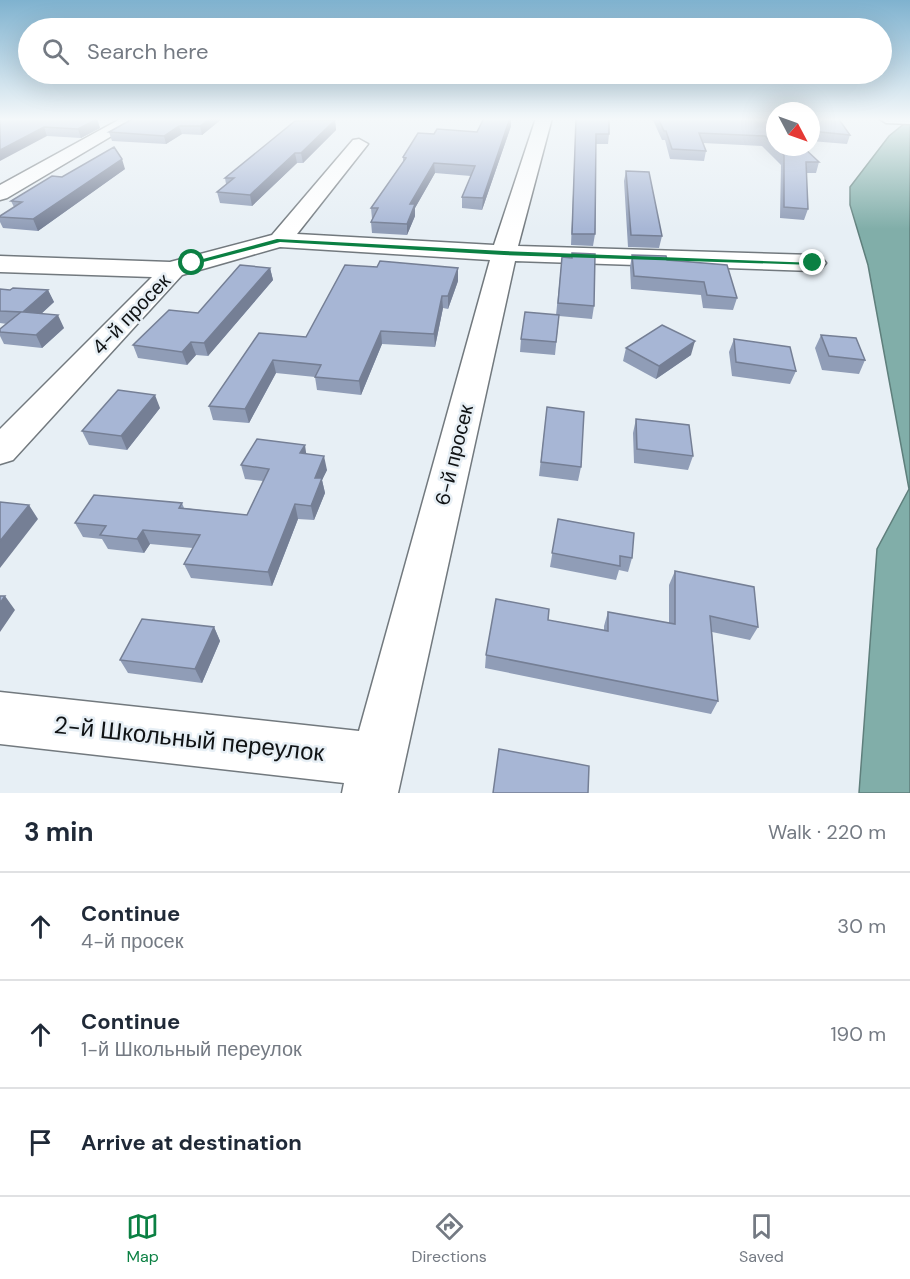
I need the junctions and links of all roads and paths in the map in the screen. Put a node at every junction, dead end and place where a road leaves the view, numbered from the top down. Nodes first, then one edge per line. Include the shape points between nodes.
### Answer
1 (69, 155) edge
2 (350, 155) edge
3 (533, 155) edge
4 (0, 194) edge
5 (280, 240) junction
6 (504, 253) junction
7 (813, 263) dead end
8 (0, 264) edge
9 (173, 270) junction
10 (0, 451) edge
11 (0, 718) edge
12 (374, 776) edge

1 - 4 street
2 - 5 street
3 - 6 street, 6-й просек
5 - 6 street, 4-й просек
5 - 9 street, 4-й просек
6 - 7 street, 4-й просек
6 - 12 street, 6-й просек
8 - 9 street
9 - 10 street, 4-й просек
11 - 12 street, 2-й Школьный переулок

